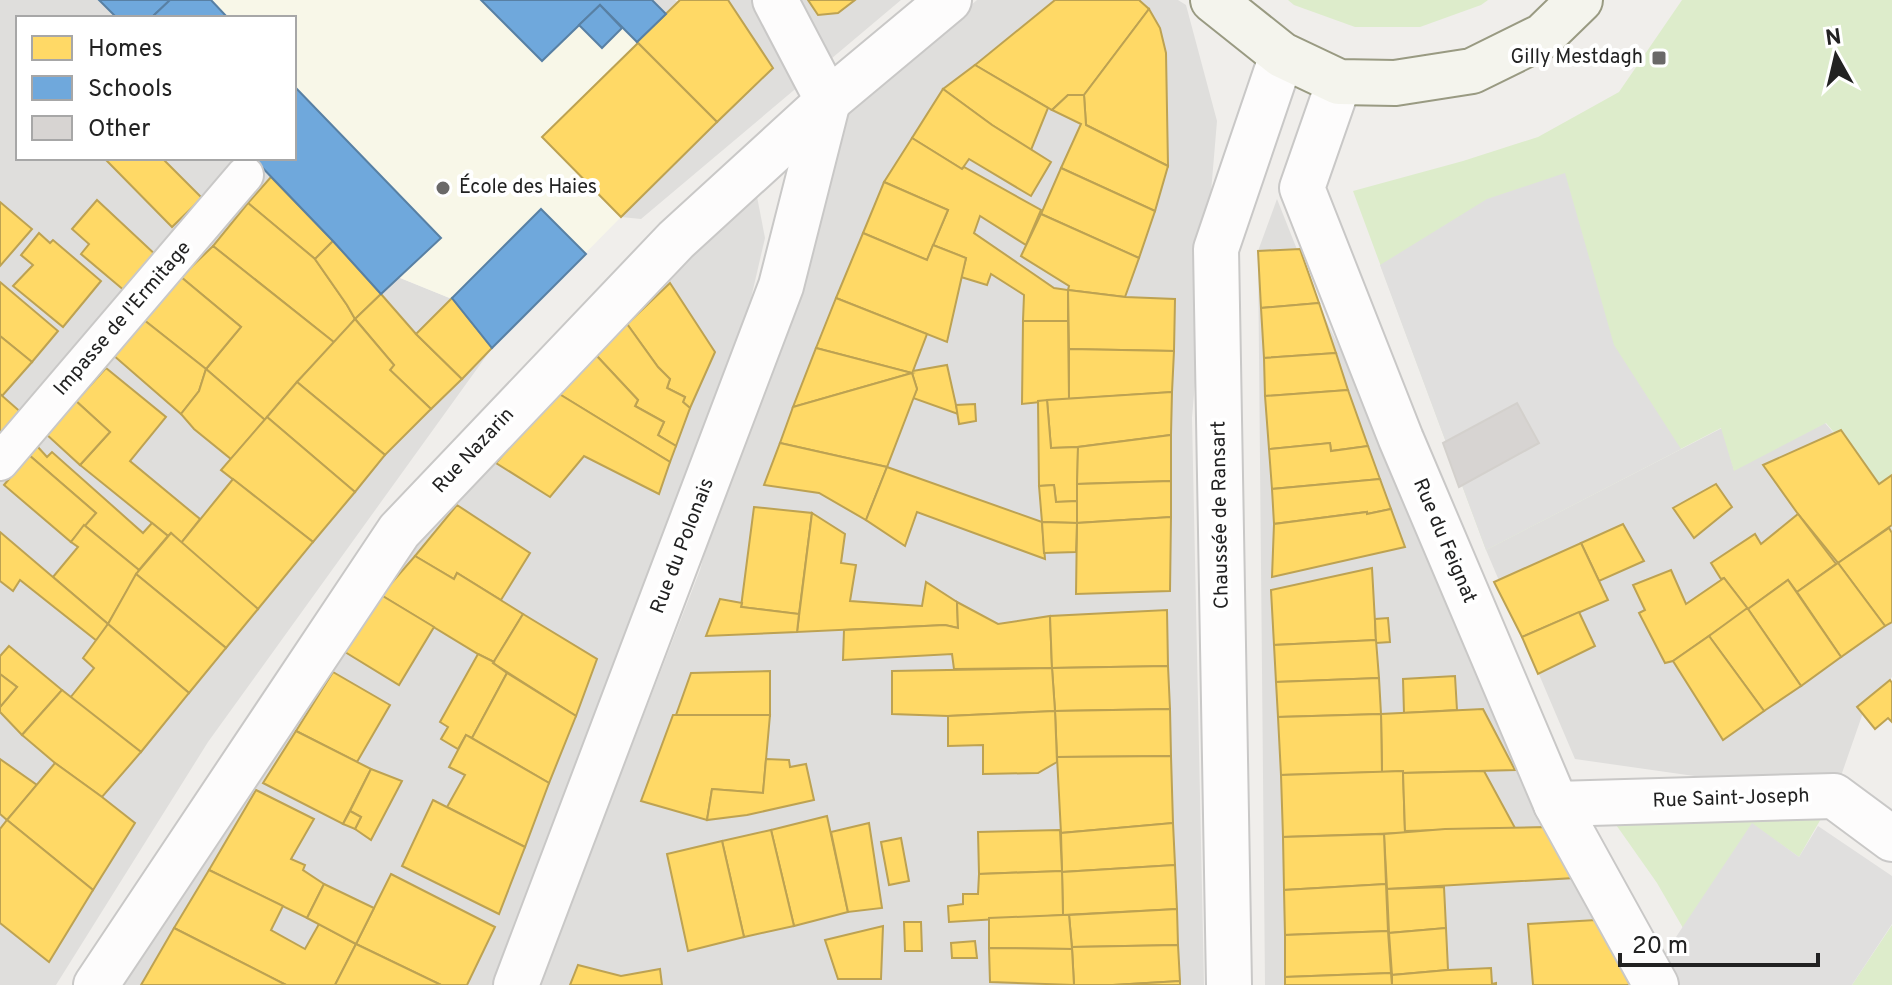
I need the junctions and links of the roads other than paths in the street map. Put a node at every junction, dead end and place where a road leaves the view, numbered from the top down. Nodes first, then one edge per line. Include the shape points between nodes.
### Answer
1 (775, 0) edge
2 (949, 0) edge
3 (1213, 0) edge
4 (1580, 0) edge
5 (1282, 55) junction
6 (1339, 82) junction
7 (828, 101) junction
8 (245, 175) dead end
9 (0, 462) edge
10 (1556, 804) junction
11 (1892, 839) edge
12 (96, 985) edge
13 (516, 985) edge
14 (1229, 985) edge
15 (1656, 985) edge

1 - 7 street
2 - 7 street, Rue Nazarin
3 - 5 main road
4 - 6 main road via 1543,36 1472,71 1395,83
5 - 6 main road
5 - 14 street, Chaussée de Ransart via 1216,249
6 - 10 street, Rue du Feignat via 1302,188 1401,439
7 - 12 street, Rue Nazarin via 676,240 399,531
7 - 13 street, Rue du Polonais via 781,286
8 - 9 lane, Impasse de l'Ermitage
10 - 11 street, Rue Saint-Joseph via 1834,796
10 - 15 street, Rue du Feignat

